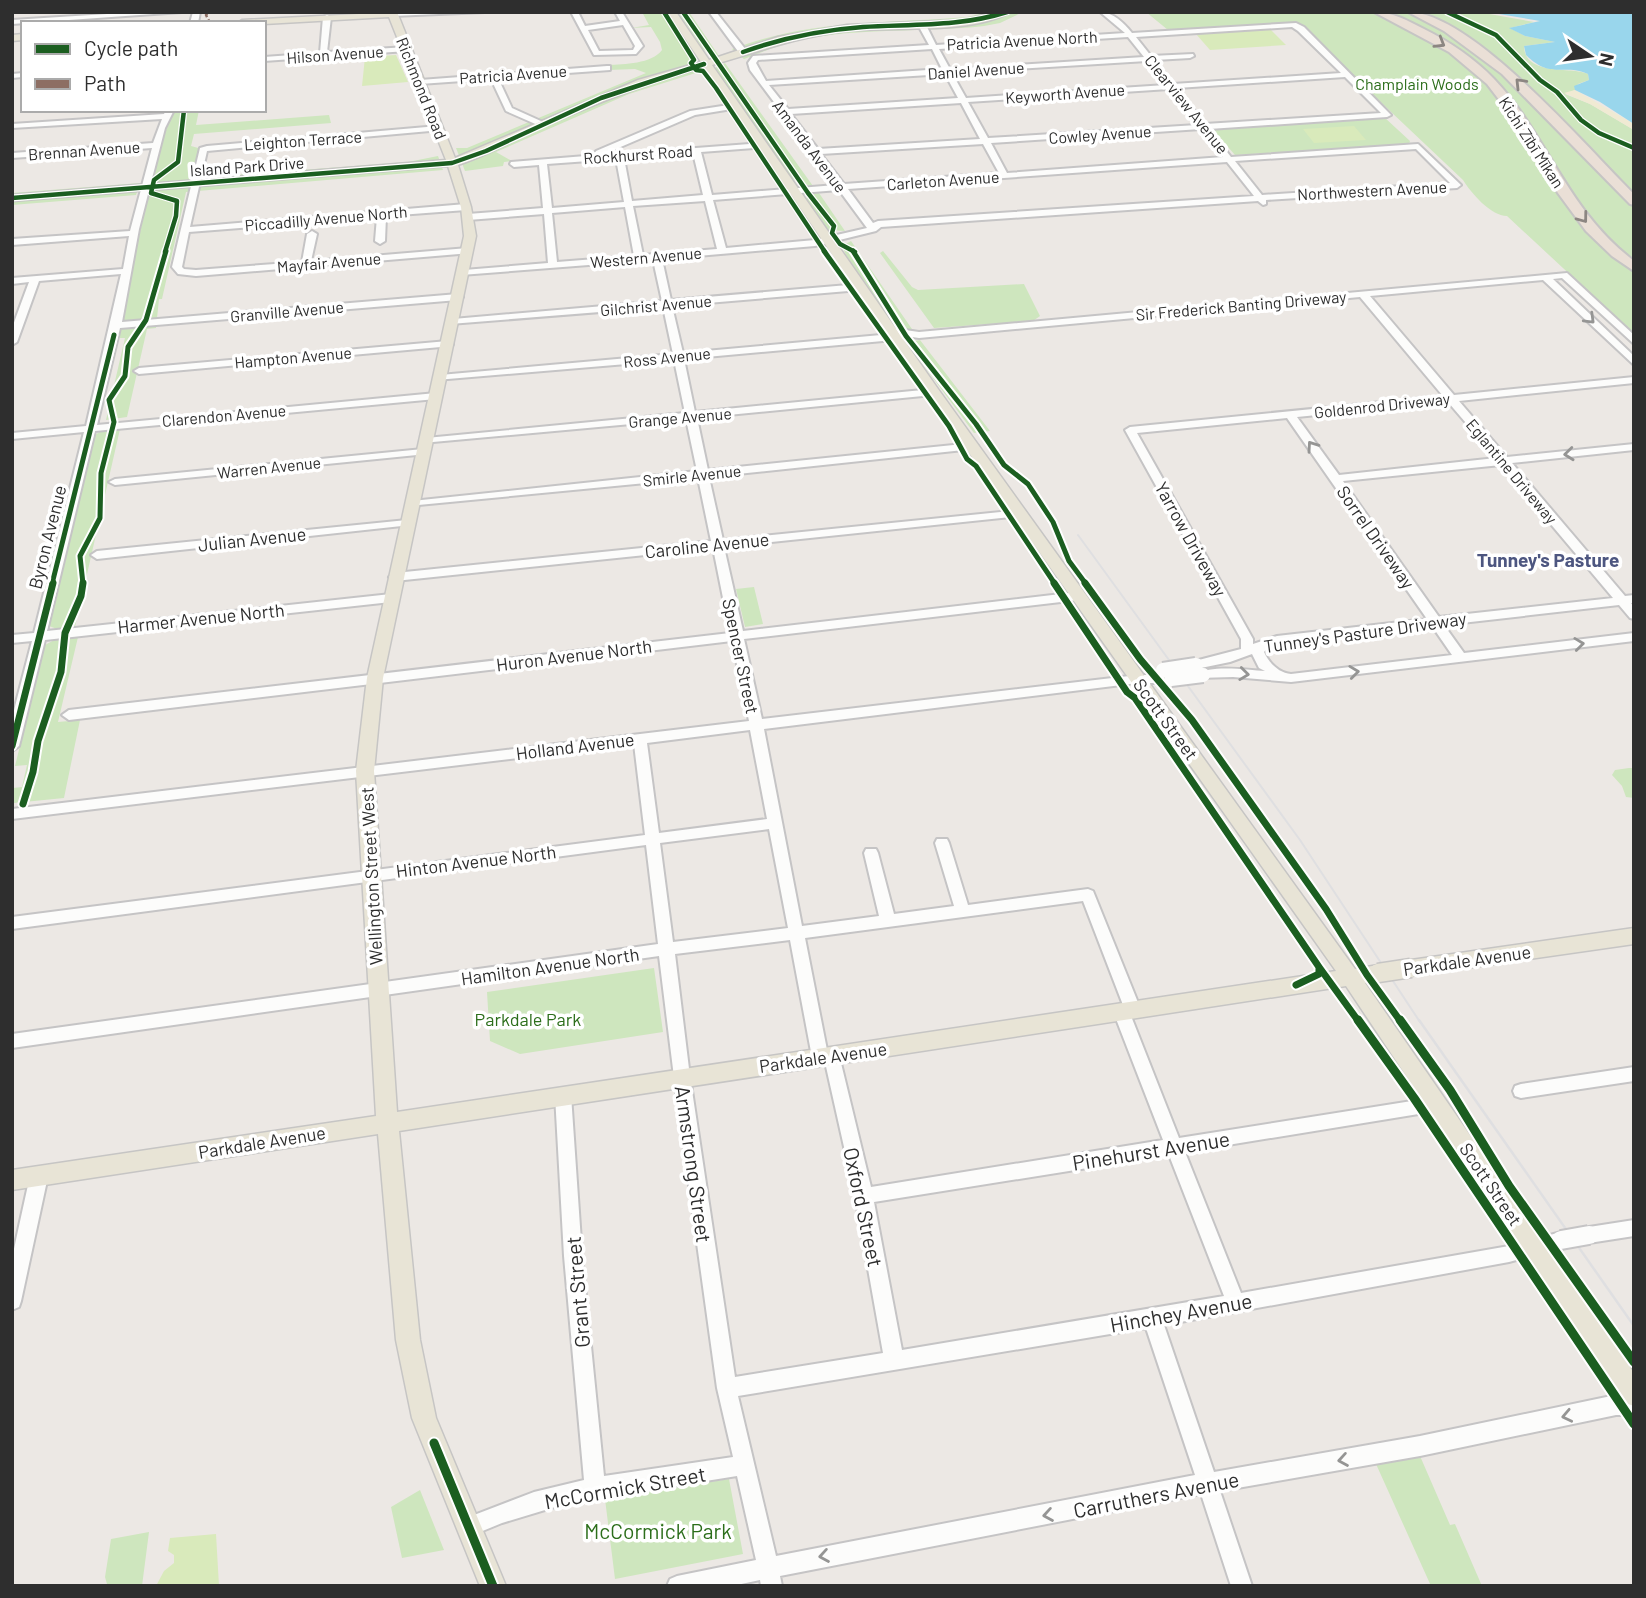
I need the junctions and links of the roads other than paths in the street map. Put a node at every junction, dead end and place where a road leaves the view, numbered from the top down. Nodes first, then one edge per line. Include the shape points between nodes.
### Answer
1 (179, 12) edge
2 (482, 12) edge
3 (574, 12) edge
4 (618, 12) edge
5 (671, 12) edge
6 (712, 12) edge
7 (1007, 12) edge
8 (1103, 12) edge
9 (1379, 12) edge
10 (1413, 12) edge
11 (393, 13) edge
12 (121, 17) edge
13 (327, 18) junction
14 (34, 21) edge
15 (266, 22) edge
16 (624, 23) junction
17 (922, 25) junction
18 (585, 27) junction
19 (1130, 34) junction
20 (933, 46) junction
21 (407, 50) junction
22 (740, 53) junction
23 (323, 55) junction
24 (1190, 56) dead end
25 (266, 59) edge
26 (1150, 59) junction
27 (752, 61) joint
28 (707, 64) junction
29 (607, 68) dead end
30 (947, 72) junction
31 (1346, 75) junction
32 (493, 76) junction
33 (420, 82) junction
34 (763, 83) junction
35 (1172, 86) junction
36 (962, 100) junction
37 (735, 106) junction
38 (73, 112) edge
39 (785, 112) junction
40 (168, 113) edge
41 (69, 122) junction
42 (540, 124) junction
43 (12, 126) edge
44 (1205, 127) junction
45 (438, 128) junction
46 (986, 142) junction
47 (156, 145) junction
48 (763, 145) junction
49 (696, 150) junction
50 (814, 152) junction
51 (619, 155) junction
52 (12, 156) edge
53 (591, 158) junction
54 (1231, 159) junction
55 (451, 161) junction
56 (543, 162) junction
57 (514, 164) dead end
58 (1004, 175) junction
59 (195, 184) junction
60 (1457, 185) joint
61 (836, 187) junction
62 (146, 188) junction
63 (794, 191) junction
64 (708, 197) junction
65 (12, 198) edge
66 (1262, 200) junction
67 (1634, 201) edge
68 (629, 204) junction
69 (547, 210) junction
70 (467, 212) junction
71 (382, 213) junction
72 (185, 230) junction
73 (868, 230) junction
74 (135, 233) junction
75 (312, 234) dead end
76 (380, 241) dead end
77 (827, 241) junction
78 (12, 242) edge
79 (468, 251) junction
80 (722, 251) junction
81 (657, 256) junction
82 (639, 258) junction
83 (306, 264) junction
84 (553, 265) junction
85 (1634, 267) edge
86 (127, 271) junction
87 (464, 273) junction
88 (1546, 277) junction
89 (35, 279) junction
90 (12, 281) edge
91 (860, 287) junction
92 (1363, 294) junction
93 (458, 297) junction
94 (666, 304) junction
95 (453, 322) junction
96 (116, 326) junction
97 (919, 335) junction
98 (895, 338) junction
99 (1634, 341) edge
100 (12, 342) edge
101 (447, 344) junction
102 (678, 356) junction
103 (1634, 362) edge
104 (139, 371) dead end
105 (440, 379) junction
106 (1634, 380) edge
107 (933, 393) junction
108 (436, 396) junction
109 (1450, 398) junction
110 (1291, 415) junction
111 (690, 416) junction
112 (90, 429) junction
113 (1129, 430) joint
114 (12, 436) edge
115 (973, 446) junction
116 (425, 447) junction
117 (1634, 447) edge
118 (1504, 461) junction
119 (703, 474) junction
120 (1335, 479) junction
121 (115, 482) dead end
122 (412, 504) junction
123 (1020, 513) junction
124 (407, 523) junction
125 (718, 543) junction
126 (97, 555) dead end
127 (395, 577) junction
128 (1078, 596) junction
129 (391, 598) junction
130 (1627, 599) edge
131 (1634, 615) edge
132 (1436, 622) junction
133 (39, 636) junction
134 (736, 636) junction
135 (1634, 637) edge
136 (12, 639) edge
137 (1264, 644) junction
138 (1247, 650) junction
139 (1461, 658) junction
140 (1200, 670) junction
141 (375, 678) junction
142 (1286, 678) junction
143 (1138, 680) junction
144 (69, 715) dead end
145 (756, 724) junction
146 (640, 738) junction
147 (12, 746) edge
148 (365, 771) junction
149 (12, 814) edge
150 (774, 823) junction
151 (651, 839) junction
152 (942, 843) dead end
153 (871, 853) dead end
154 (371, 875) junction
155 (963, 911) junction
156 (888, 921) junction
157 (12, 923) edge
158 (797, 933) junction
159 (1634, 936) edge
160 (666, 950) junction
161 (1350, 977) junction
162 (377, 990) junction
163 (1127, 1010) junction
164 (12, 1041) edge
165 (825, 1056) junction
166 (1634, 1074) edge
167 (682, 1077) junction
168 (1521, 1091) dead end
169 (563, 1095) junction
170 (1437, 1104) junction
171 (387, 1121) junction
172 (1175, 1147) junction
173 (39, 1176) junction
174 (12, 1180) edge
175 (864, 1196) junction
176 (1634, 1228) edge
177 (1532, 1247) junction
178 (12, 1301) edge
179 (1236, 1303) junction
180 (1152, 1318) junction
181 (894, 1360) junction
182 (727, 1388) junction
183 (1634, 1394) edge
184 (1634, 1405) edge
185 (743, 1465) junction
186 (1207, 1483) junction
187 (595, 1489) junction
188 (468, 1527) junction
189 (770, 1576) edge
190 (493, 1586) edge
191 (677, 1586) edge
192 (1242, 1586) edge

1 - 12 street
2 - 11 street
3 - 18 street
4 - 16 street
5 - 28 main road, Scott Street
6 - 22 street
7 - 17 main road, Island Park Drive via 975,21
8 - 19 street, Clearview Avenue
9 -> 85 highway, Kichi Zībī Mīkan via 1433,38 1472,64 1499,91 1591,229
67 -> 10 highway, Kichi Zībī Mīkan via 1496,60
11 - 13 main road
11 - 21 main road, Richmond Road
12 - 14 street
13 - 15 main road
13 - 23 street
16 - 18 street
16 - 18 street via 639,46 636,52 597,53
17 - 20 street
17 - 22 main road, Island Park Drive via 814,32
19 - 20 street, Patricia Avenue North
19 - 26 street, Clearview Avenue
19 - 31 street, Patricia Avenue North via 1293,25
20 - 27 street, Patricia Avenue North via 765,56
20 - 30 street
21 - 23 street, Hilson Avenue
21 - 33 main road, Richmond Road
22 - 28 main road, Island Park Drive
23 - 25 street, Hilson Avenue
24 - 26 street, Daniel Avenue
26 - 30 street, Daniel Avenue
26 - 35 street, Clearview Avenue
27 - 34 street, Amanda Avenue
28 - 37 main road, Scott Street
28 - 42 main road, Island Park Drive via 641,82
29 - 32 street, Patricia Avenue
30 - 34 street, Daniel Avenue
30 - 36 street
31 - 35 street, Keyworth Avenue
31 - 44 street, Cowley Avenue via 1387,115
32 - 33 street, Patricia Avenue
32 - 42 street via 509,109
33 - 45 main road, Richmond Road
34 - 39 street, Amanda Avenue
35 - 36 street, Keyworth Avenue
35 - 44 street, Clearview Avenue
36 - 39 street, Keyworth Avenue
36 - 46 street
37 - 48 main road, Scott Street
37 - 53 street via 693,113
38 - 41 street
39 - 50 street, Amanda Avenue
40 - 41 street
40 - 47 street, Byron Avenue
41 - 43 street
42 - 55 main road, Island Park Drive via 469,158
44 - 46 street, Cowley Avenue
44 - 54 street, Clearview Avenue
45 - 55 main road, Richmond Road
45 - 59 street, Leighton Terrace via 207,148
46 - 50 street, Cowley Avenue
46 - 58 street
47 - 52 street, Brennan Avenue
47 - 62 street, Byron Avenue
48 - 49 street, Rockhurst Road
48 - 63 main road, Scott Street
49 - 51 street, Rockhurst Road
49 - 64 street
50 - 61 street, Amanda Avenue
51 - 53 street, Rockhurst Road
51 - 68 street
53 - 56 street, Rockhurst Road
54 - 58 street, Carleton Avenue
54 - 60 street, Carleton Avenue via 1418,146
54 - 66 street, Clearview Avenue
55 - 59 main road, Island Park Drive
55 - 70 main road, Wellington Street West
56 - 57 street, Rockhurst Road
56 - 69 street
58 - 61 street, Carleton Avenue
59 - 62 main road, Island Park Drive
59 - 72 street
60 - 66 street, Northwestern Avenue
61 - 63 street, Carleton Avenue
61 - 73 street, Amanda Avenue
62 - 65 main road, Island Park Drive
62 - 74 street, Byron Avenue
63 - 64 street, Carleton Avenue
63 - 77 main road, Scott Street
64 - 68 street, Carleton Avenue
64 - 80 street
66 - 73 street, Northwestern Avenue
68 - 69 street, Carleton Avenue
68 - 82 street
69 - 70 street, Carleton Avenue
69 - 84 street
70 - 71 street, Piccadilly Avenue North
70 - 79 main road, Wellington Street West
71 - 72 street, Piccadilly Avenue North
71 - 76 street
72 - 83 street, Mayfair Avenue via 177,267 181,272
73 - 77 street, Northwestern Avenue
74 - 78 street
74 - 86 street, Byron Avenue
75 - 83 street
77 - 80 street, Western Avenue
77 - 91 main road, Scott Street
79 - 83 street, Mayfair Avenue
79 - 87 main road, Wellington Street West
80 - 81 street, Western Avenue
81 - 82 street, Western Avenue
81 - 94 street, Spencer Street
82 - 84 street, Western Avenue
84 - 87 street, Western Avenue
86 - 89 street
86 - 96 street, Byron Avenue
87 - 93 main road, Wellington Street West
88 - 92 street, Sir Frederick Banting Driveway
88 - 99 street, Sir Frederick Banting Driveway via 1564,275
88 -> 103 street
89 - 90 street
89 - 100 street
91 - 94 street, Gilchrist Avenue
91 - 98 main road, Scott Street
92 - 97 street, Sir Frederick Banting Driveway
92 - 109 street, Eglantine Driveway
93 - 95 main road, Wellington Street West
93 - 96 street, Granville Avenue
94 - 95 street, Gilchrist Avenue
94 - 102 street, Spencer Street
95 - 101 main road, Wellington Street West
96 - 112 street, Byron Avenue
97 - 98 street, Sir Frederick Banting Driveway
97 - 98 street, Sir Frederick Banting Driveway
98 - 102 street, Ross Avenue
98 - 107 main road, Scott Street
101 - 104 street, Hampton Avenue
101 - 105 main road, Wellington Street West
102 - 105 street, Ross Avenue
102 - 111 street, Spencer Street
105 - 108 main road, Wellington Street West
106 - 109 street, Goldenrod Driveway
107 - 111 street, Grange Avenue
107 - 115 main road, Scott Street
108 - 112 street, Clarendon Avenue
108 - 116 main road, Wellington Street West
109 - 110 street, Goldenrod Driveway
109 - 118 street, Eglantine Driveway
110 - 113 street, Goldenrod Driveway
120 -> 110 street, Sorrel Driveway
111 - 116 street, Grange Avenue
111 - 119 street, Spencer Street
112 - 114 street, Clarendon Avenue
112 - 133 street, Byron Avenue
113 - 138 street, Yarrow Driveway via 1247,639
115 - 119 street, Smirle Avenue
115 - 123 main road, Scott Street
116 - 121 street, Warren Avenue
116 - 122 main road, Wellington Street West
117 -> 118 street
118 - 120 street
118 - 130 street, Eglantine Driveway
119 - 122 street, Smirle Avenue
119 - 125 street, Spencer Street
120 - 132 street, Sorrel Driveway
122 - 124 main road, Wellington Street West
123 - 125 street, Caroline Avenue
123 - 128 main road, Scott Street
124 - 126 street, Julian Avenue
124 - 127 main road, Wellington Street West
125 - 127 street, Caroline Avenue
125 - 134 street, Spencer Street
127 - 129 main road, Wellington Street West
128 - 134 street, Huron Avenue North
128 - 143 main road, Scott Street
129 - 133 street, Harmer Avenue North
129 - 141 main road, Wellington Street West
130 - 131 street, Eglantine Driveway
130 - 132 street, Tunney's Pasture Driveway
132 - 137 street, Tunney's Pasture Driveway
132 - 139 street, Sorrel Driveway
133 - 136 street, Harmer Avenue North
133 - 147 street, Byron Avenue
134 - 141 street, Huron Avenue North
134 - 145 street, Spencer Street
139 -> 135 street, Tunney's Pasture Driveway
137 - 138 street, Tunney's Pasture Driveway
137 - 142 street via 1258,652 1261,662
138 - 140 street, Tunney's Pasture Driveway
142 -> 139 street, Tunney's Pasture Driveway
140 -> 142 street, Tunney's Pasture Driveway
140 - 143 street, Tunney's Pasture Driveway, bridge
141 - 144 street, Huron Avenue North
141 - 148 main road, Wellington Street West
143 - 145 street, Holland Avenue
143 - 161 main road, Scott Street
145 - 146 street, Holland Avenue
145 - 150 street, Spencer Street
146 - 148 street, Holland Avenue
146 - 151 street, Armstrong Street
148 - 149 street, Holland Avenue
148 - 154 main road, Wellington Street West
150 - 151 street, Hinton Avenue North
150 - 158 street, Spencer Street
151 - 154 street, Hinton Avenue North
151 - 160 street, Armstrong Street
152 - 155 street
153 - 156 street
154 - 157 street, Hinton Avenue North
154 - 162 main road, Wellington Street West
155 - 156 street, Hamilton Avenue North
155 - 163 street, Hamilton Avenue North via 1088,895
156 - 158 street, Hamilton Avenue North
158 - 160 street, Hamilton Avenue North
158 - 165 street, Spencer Street
159 - 161 main road, Parkdale Avenue, bridge
160 - 162 street, Hamilton Avenue North
160 - 167 street, Armstrong Street
161 - 163 main road, Parkdale Avenue
161 - 170 main road, Scott Street
162 - 164 street, Hamilton Avenue North
162 - 171 main road, Wellington Street West
163 - 165 main road, Parkdale Avenue
163 - 172 street
165 - 167 main road, Parkdale Avenue
165 - 175 street, Oxford Street
166 - 168 street
167 - 169 main road, Parkdale Avenue
167 - 182 street, Armstrong Street
169 - 171 main road, Parkdale Avenue
169 - 187 street, Grant Street
170 - 172 street, Pinehurst Avenue
170 - 177 main road, Scott Street
171 - 173 main road, Parkdale Avenue
171 - 188 main road, Wellington Street West via 408,1340 420,1401
172 - 175 street, Pinehurst Avenue
172 - 179 street
173 - 174 main road, Parkdale Avenue
173 - 178 street
175 - 181 street, Oxford Street
176 - 177 street, Hinchey Avenue, bridge
177 - 179 street, Hinchey Avenue
177 - 183 main road, Scott Street
179 - 180 street, Hinchey Avenue
180 - 181 street, Hinchey Avenue
180 - 186 street
181 - 182 street, Hinchey Avenue
182 - 185 street, Armstrong Street
184 -> 186 street, Carruthers Avenue
185 - 187 street, McCormick Street
185 - 189 street, Armstrong Street
186 -> 189 street, Carruthers Avenue
186 - 192 street
187 - 188 street, McCormick Street via 493,1515
188 - 190 main road, Wellington Street West
189 - 191 street, Carruthers Avenue

